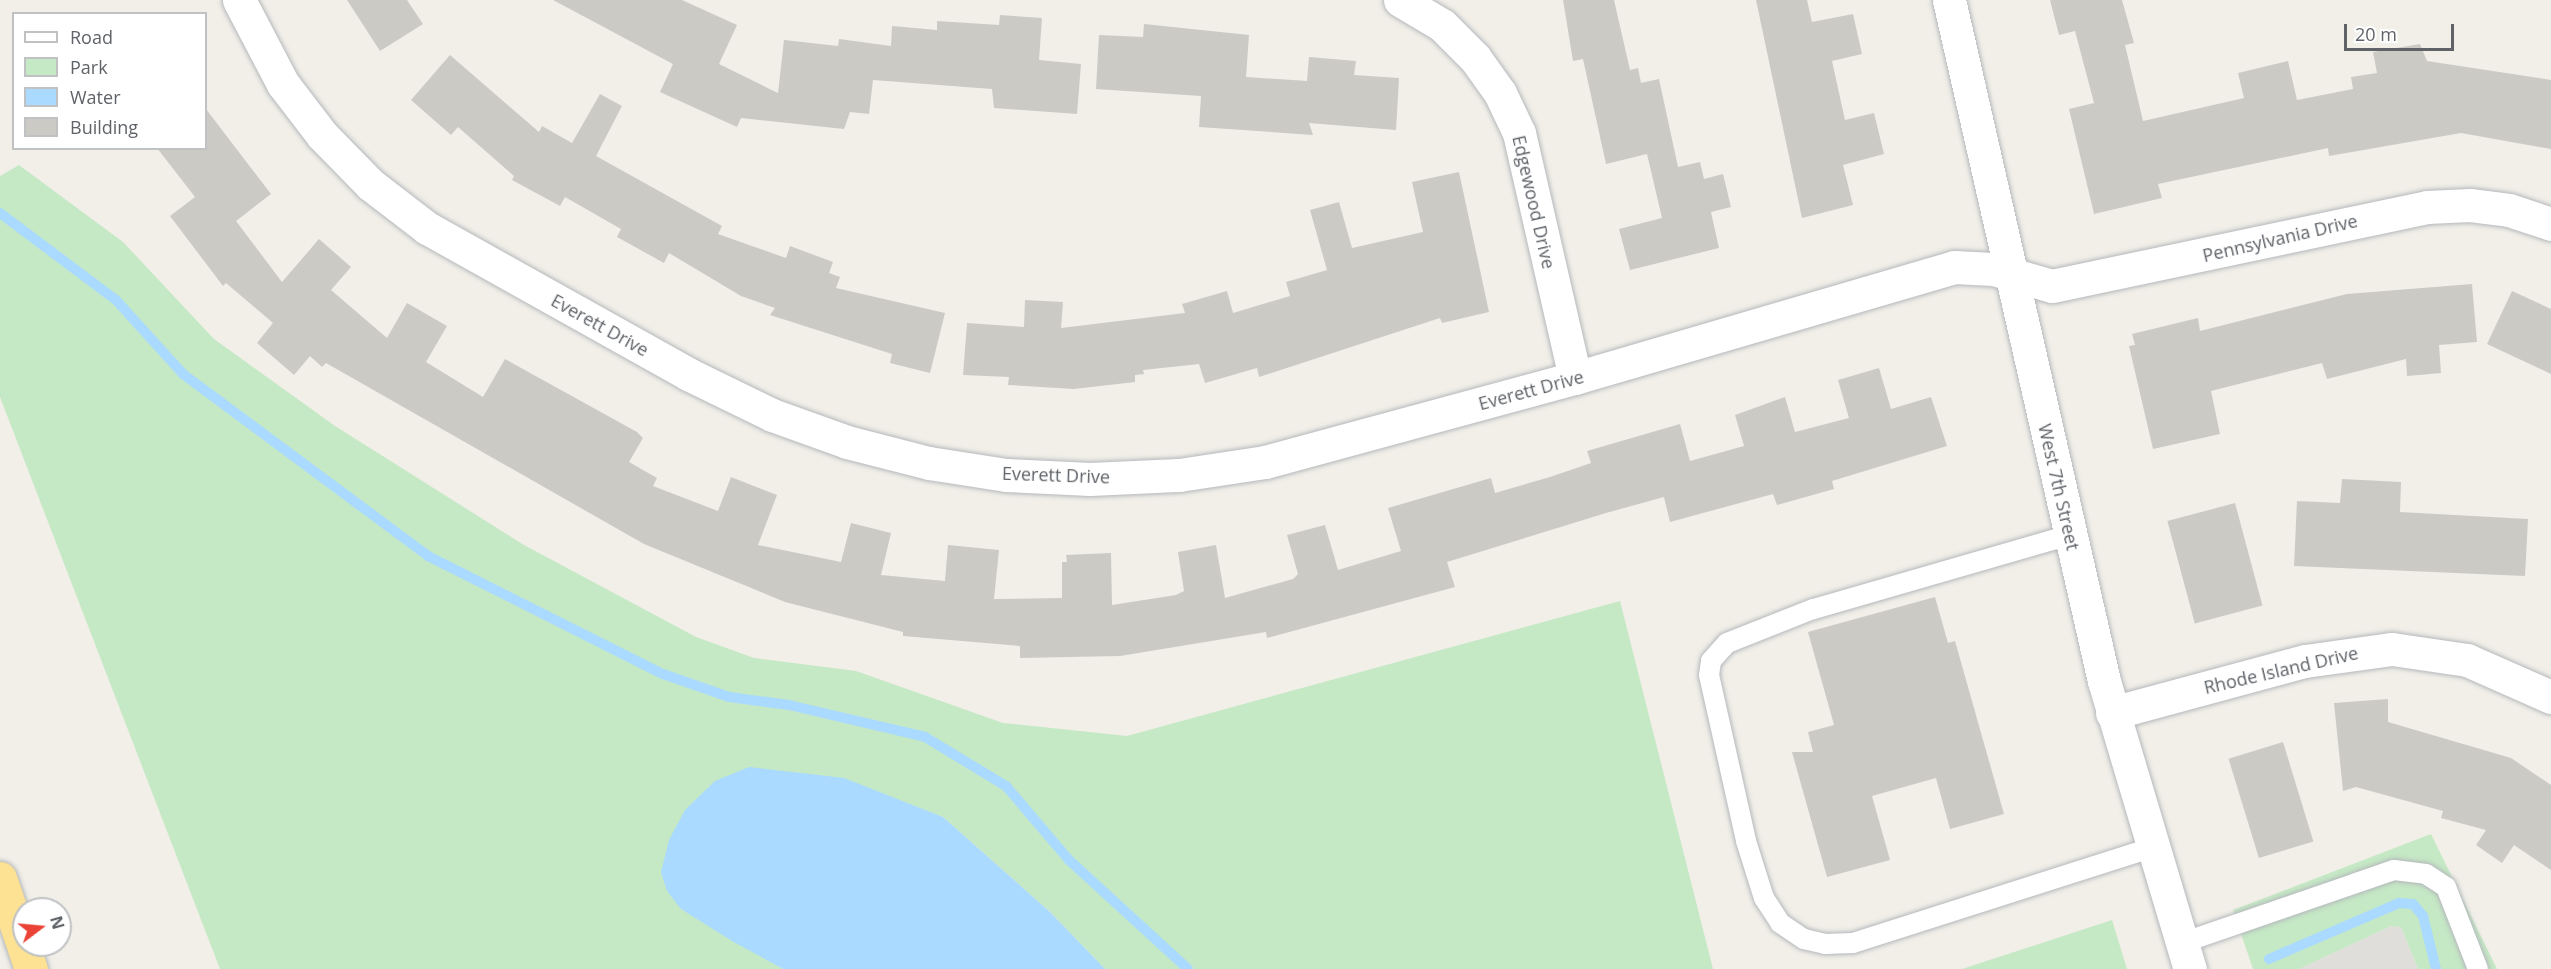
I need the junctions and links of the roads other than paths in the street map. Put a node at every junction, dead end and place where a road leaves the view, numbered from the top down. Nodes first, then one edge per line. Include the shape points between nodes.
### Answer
1 (239, 0) edge
2 (1400, 0) edge
3 (1949, 0) edge
4 (2551, 224) edge
5 (2011, 274) junction
6 (1575, 378) junction
7 (2070, 535) junction
8 (2551, 697) edge
9 (2112, 713) junction
10 (2153, 847) junction
11 (0, 878) edge
12 (2186, 956) edge
13 (31, 969) edge
14 (2478, 969) edge

1 - 6 street, Everett Drive via 283,84 322,135 371,185 427,228 688,374 772,415 847,442 929,463 1006,475 1090,479 1179,475 1265,462
2 - 6 street, Edgewood Drive via 1442,25 1467,50 1505,103 1519,133
3 - 5 street, West 7th Street
4 - 5 street, Pennsylvania Drive via 2509,210 2470,205 2427,207 2074,284 2052,286
5 - 6 street, Everett Drive via 1974,266 1954,267
5 - 7 street, West 7th Street
7 - 9 street, West 7th Street
7 - 10 lane via 1813,609 1727,643 1711,661 1709,675 1746,841 1764,898 1780,923 1804,939 1825,944 1853,943
8 - 9 street, Rhode Island Drive via 2467,660 2392,649 2305,661
9 - 10 street, West 7th Street
10 - 12 street, West 7th Street
11 - 13 highway
12 - 14 lane via 2394,870 2426,874 2446,887

